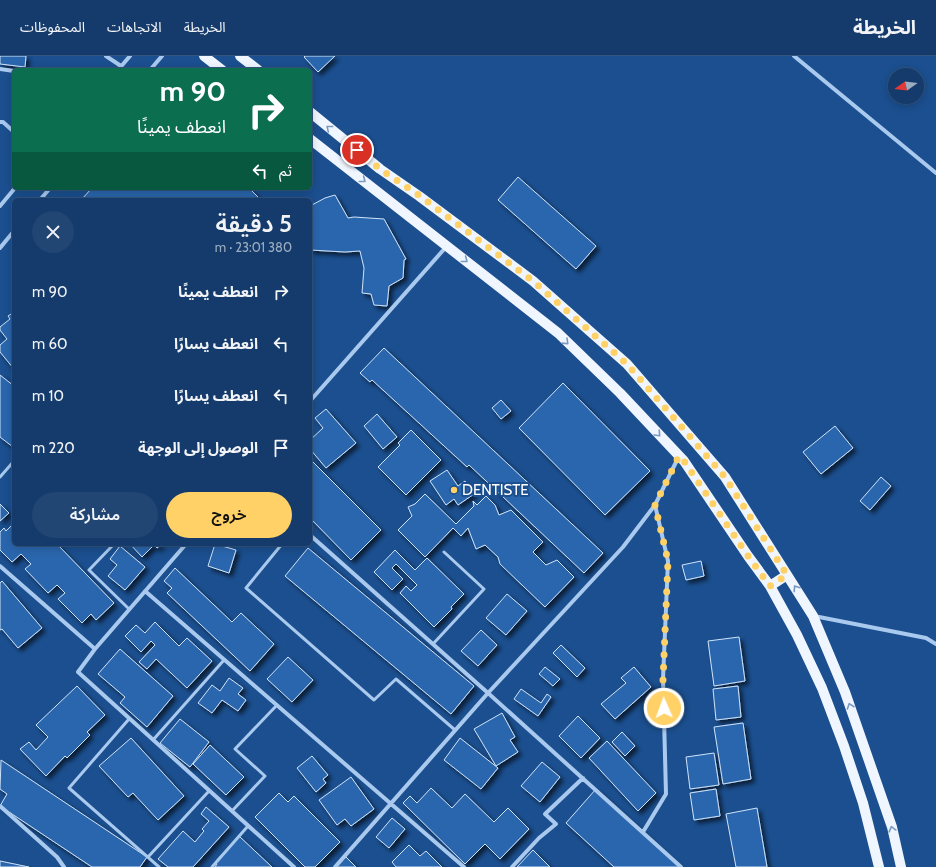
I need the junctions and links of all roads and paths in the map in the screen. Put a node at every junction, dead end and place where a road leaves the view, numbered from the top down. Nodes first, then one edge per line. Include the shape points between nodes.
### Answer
1 (106, 56) edge
2 (130, 56) edge
3 (162, 56) edge
4 (204, 56) edge
5 (240, 56) edge
6 (794, 56) edge
7 (120, 68) edge
8 (152, 68) edge
9 (219, 68) edge
10 (255, 68) edge
11 (0, 69) edge
12 (12, 71) edge
13 (312, 114) edge
14 (0, 122) edge
15 (12, 130) edge
16 (312, 141) edge
17 (936, 173) edge
18 (13, 190) edge
19 (48, 190) edge
20 (42, 198) edge
21 (0, 206) edge
22 (12, 233) edge
23 (447, 246) junction
24 (0, 248) edge
25 (312, 399) edge
26 (679, 456) junction
27 (12, 463) edge
28 (0, 477) edge
29 (655, 505) junction
30 (312, 537) edge
31 (112, 546) edge
32 (184, 546) edge
33 (280, 546) edge
34 (444, 552) dead end
35 (0, 566) edge
36 (787, 575) junction
37 (770, 586) junction
38 (145, 591) junction
39 (129, 609) junction
40 (813, 616) junction
41 (433, 644) junction
42 (936, 644) edge
43 (95, 649) junction
44 (224, 660) junction
45 (488, 693) junction
46 (277, 705) junction
47 (129, 719) junction
48 (455, 730) junction
49 (153, 740) junction
50 (582, 778) junction
51 (209, 791) junction
52 (391, 803) junction
53 (0, 806) edge
54 (232, 811) junction
55 (248, 826) junction
56 (643, 832) junction
57 (148, 857) junction
58 (64, 867) edge
59 (159, 867) edge
60 (212, 867) edge
61 (294, 867) edge
62 (335, 867) edge
63 (464, 867) edge
64 (512, 867) edge
65 (681, 867) edge
66 (879, 867) edge
67 (901, 867) edge

1 - 7 street
2 - 7 street
3 - 8 street
4 - 9 main road
5 - 10 main road
6 - 17 street
11 - 12 street
36 -> 13 main road via 725,477 627,364 533,281 380,169
14 - 15 street
16 -> 23 main road
18 - 21 street
19 - 20 street
22 - 24 street
23 - 25 street
23 -> 26 main road via 558,333 620,393
26 - 29 street
26 - 37 main road
27 - 28 lane
29 - 45 street via 622,547
29 - 56 street via 668,561 663,680 666,794
30 - 41 street
31 - 39 lane via 89,570
32 - 38 street
33 - 48 lane via 246,588 374,700 396,679
34 - 41 lane via 484,589
35 - 43 street
36 - 37 main road
40 -> 36 main road
37 - 66 main road via 822,688 863,803
38 - 39 street
38 - 44 street
39 - 43 street
40 - 42 street via 926,638
67 -> 40 main road via 892,827 845,692
41 - 45 street
43 - 47 street via 78,672
44 - 46 street
44 - 49 lane
45 - 48 street
45 - 50 street
46 - 52 street
46 - 54 lane via 235,749 265,776
47 - 49 street
47 - 57 lane via 69,788
48 - 52 street
49 - 51 street
50 - 56 street
50 - 64 street via 546,814 556,824
51 - 54 street
51 - 57 lane
52 - 62 street
52 - 63 street
53 - 58 street via 57,857
54 - 55 street
55 - 60 lane
55 - 61 street
56 - 65 street
57 - 59 lane

